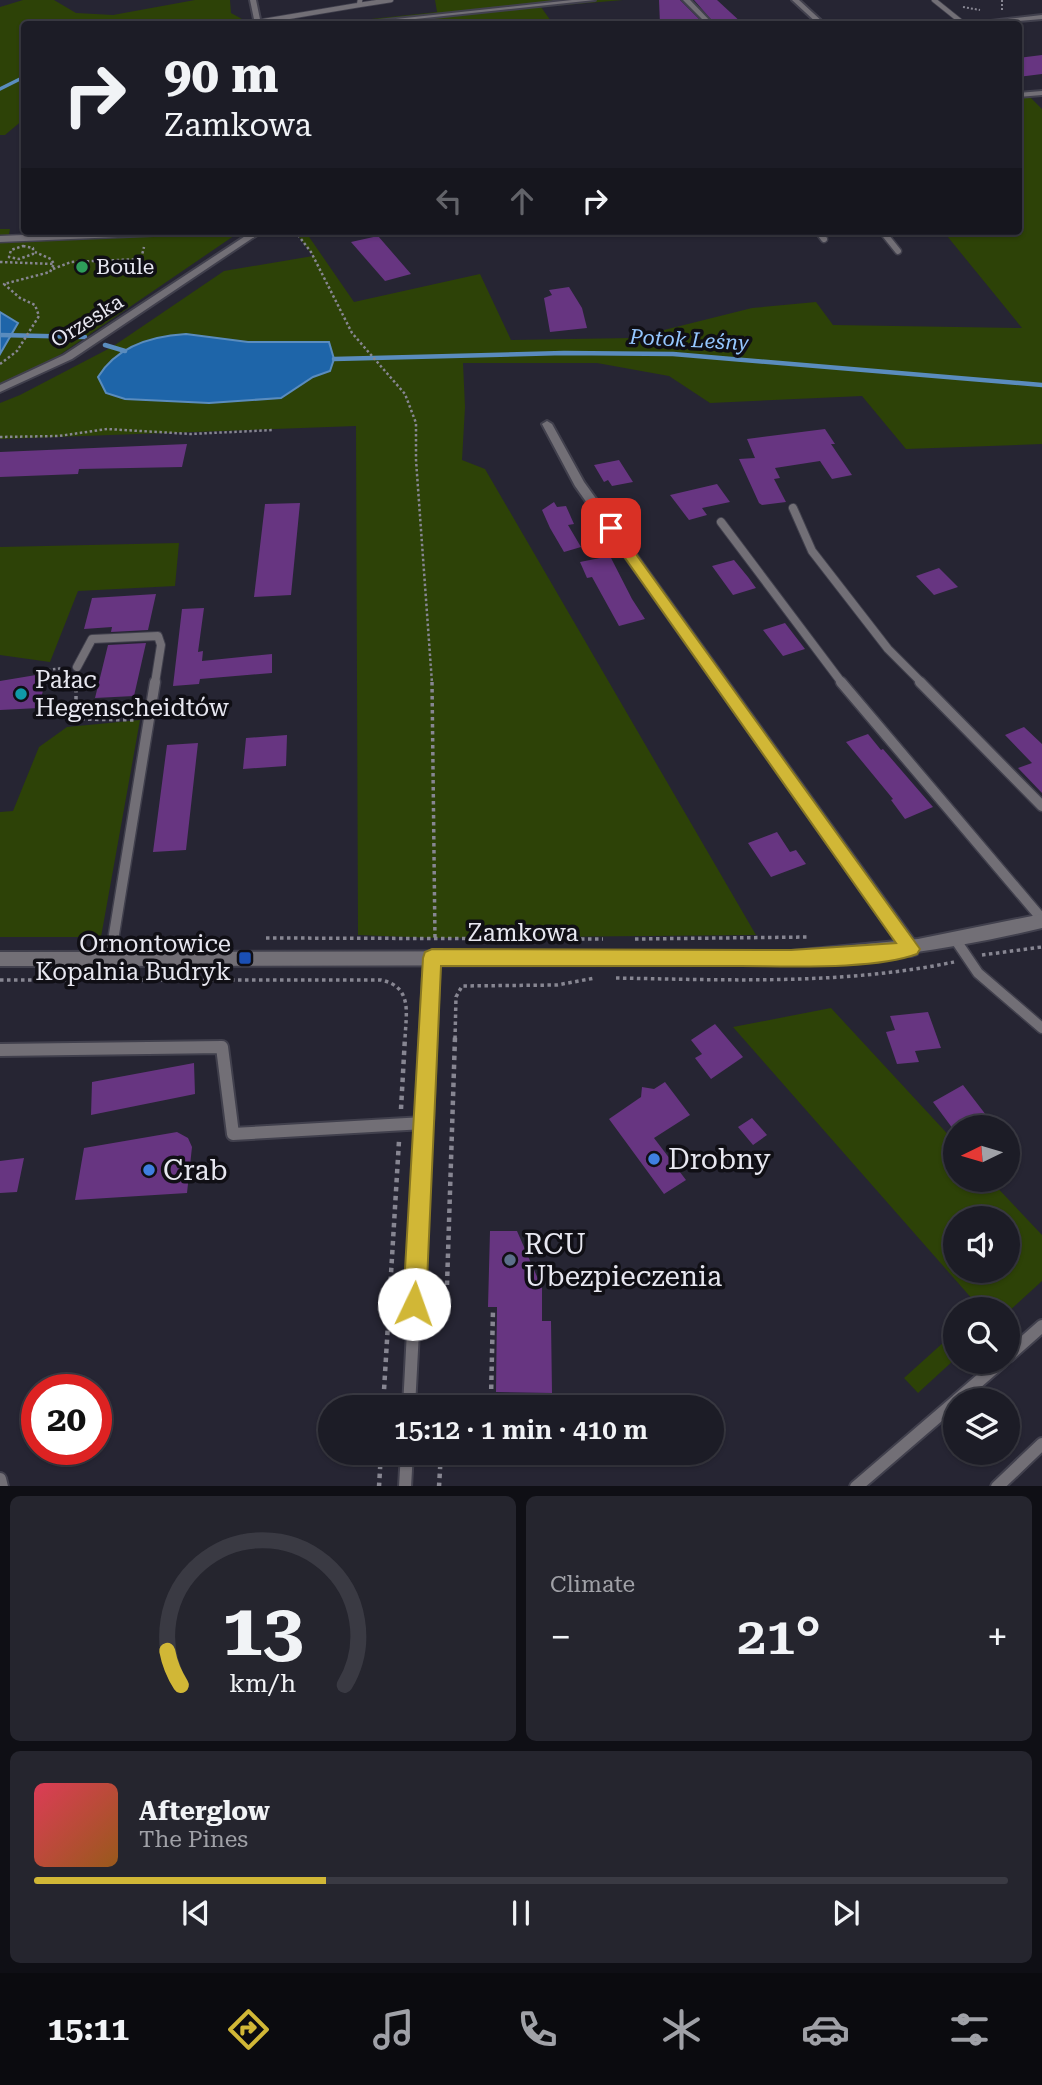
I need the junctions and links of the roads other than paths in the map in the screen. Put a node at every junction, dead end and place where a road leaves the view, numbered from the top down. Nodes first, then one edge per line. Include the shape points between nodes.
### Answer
1 (254, 0) edge
2 (391, 0) edge
3 (592, 0) edge
4 (686, 0) edge
5 (795, 0) edge
6 (934, 0) edge
7 (475, 1) edge
8 (360, 2) edge
9 (479, 10) junction
10 (1042, 17) edge
11 (258, 21) edge
12 (268, 21) edge
13 (379, 21) edge
14 (707, 21) edge
15 (819, 21) edge
16 (963, 21) edge
17 (999, 21) edge
18 (1042, 93) edge
19 (1022, 95) edge
20 (94, 235) edge
21 (253, 235) edge
22 (821, 235) edge
23 (885, 235) edge
24 (0, 239) edge
25 (824, 239) dead end
26 (898, 251) dead end
27 (0, 389) edge
28 (547, 424) dead end
29 (793, 508) dead end
30 (721, 522) dead end
31 (76, 667) road end
32 (1042, 806) edge
33 (1042, 920) edge
34 (957, 942) junction
35 (911, 949) junction
36 (432, 958) junction
37 (0, 959) edge
38 (110, 959) junction
39 (1042, 1028) edge
40 (0, 1050) edge
41 (424, 1123) junction
42 (1042, 1326) edge
43 (1020, 1345) edge
44 (987, 1374) edge
45 (970, 1388) edge
46 (410, 1395) edge
47 (943, 1411) edge
48 (1042, 1444) edge
49 (406, 1465) edge
50 (0, 1479) edge
51 (2, 1486) edge
52 (405, 1486) edge
53 (856, 1486) edge
54 (997, 1486) edge

1 - 11 street
2 - 8 lane
3 - 9 street
4 - 14 street
5 - 15 street
6 - 16 lane
7 - 9 street
8 - 12 lane
9 - 13 street
10 - 17 street
18 - 19 street
20 - 24 lane
21 - 27 street, Orzeska via 68,357
22 - 25 lane
23 - 26 lane
28 - 35 street via 579,484
29 - 32 lane via 812,551 888,649
30 - 33 lane via 829,668
31 - 38 lane via 92,639 158,636 161,645
33 - 34 street, Zamkowa
34 - 35 street, Zamkowa
34 - 39 lane via 978,973
35 - 36 street, Zamkowa via 791,958
36 - 38 street, Zamkowa
36 - 41 street
37 - 38 street, Zamkowa
40 - 41 lane via 222,1047 233,1134
41 - 46 lane
42 - 43 lane
44 - 45 lane
47 - 53 lane
48 - 54 lane
49 - 52 lane
50 - 51 lane

